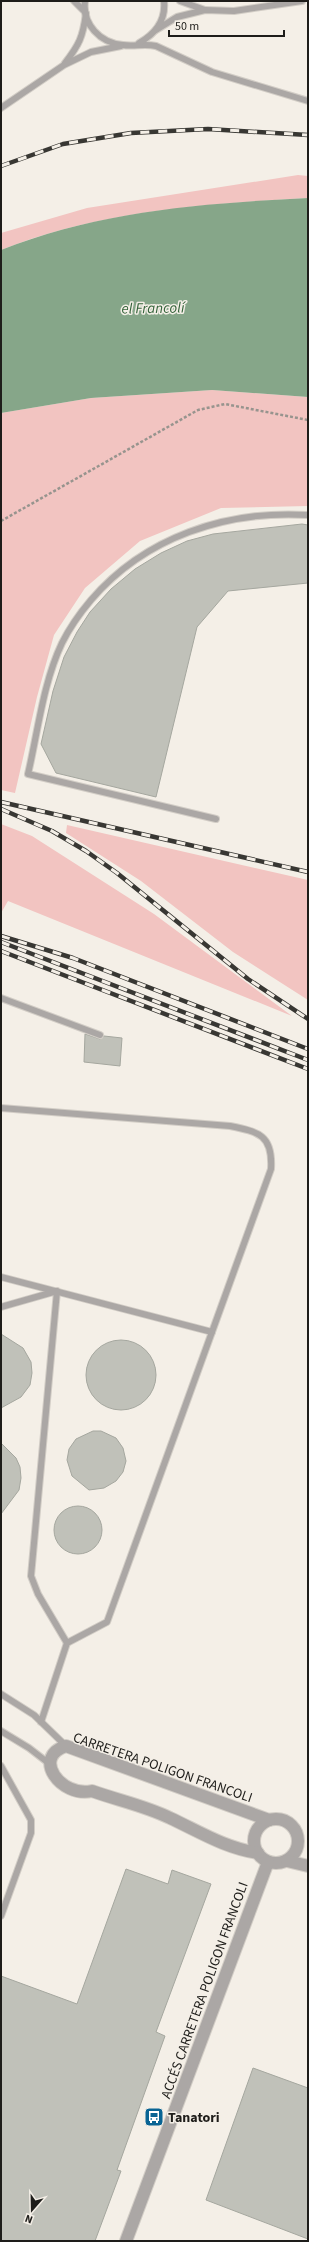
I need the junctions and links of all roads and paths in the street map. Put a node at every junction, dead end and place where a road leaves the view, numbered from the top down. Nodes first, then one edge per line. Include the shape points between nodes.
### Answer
1 (74, 1) edge
2 (85, 1) edge
3 (164, 1) edge
4 (180, 1) edge
5 (302, 1) edge
6 (205, 10) junction
7 (86, 13) junction
8 (156, 30) junction
9 (137, 44) junction
10 (124, 46) junction
11 (64, 65) junction
12 (308, 101) edge
13 (1, 108) edge
14 (308, 420) edge
15 (308, 515) edge
16 (1, 521) edge
17 (216, 819) dead end
18 (1, 998) edge
19 (100, 1035) dead end
20 (1, 1108) edge
21 (1, 1277) edge
22 (56, 1291) junction
23 (1, 1307) edge
24 (212, 1332) junction
25 (67, 1643) junction
26 (1, 1694) edge
27 (41, 1722) junction
28 (1, 1731) edge
29 (66, 1746) junction
30 (1, 1766) edge
31 (51, 1766) junction
32 (269, 1820) junction
33 (294, 1827) junction
34 (308, 1833) edge
35 (258, 1854) junction
36 (287, 1861) junction
37 (268, 1862) junction
38 (308, 1866) edge
39 (1, 1916) edge
40 (126, 2241) edge

1 - 7 lane
2 - 7 lane
3 - 8 lane via 164,15
4 - 6 lane
5 - 6 lane via 234,11
6 - 8 lane via 177,17
7 - 10 lane via 90,26 99,36 111,43
7 - 11 lane via 84,35
8 - 9 lane via 149,38
9 - 10 lane
9 - 12 lane via 156,46 212,72
10 - 11 lane via 91,52
11 - 13 lane
14 - 16 path via 225,404 198,410
15 - 17 lane via 256,516 216,522 179,535 146,552 100,590 78,616 52,668 28,774
18 - 19 lane
20 - 24 lane via 230,1126 256,1132 267,1141 272,1155 271,1169
21 - 22 lane
22 - 23 lane
22 - 24 lane
22 - 25 lane via 31,1576 38,1594
24 - 25 lane via 107,1622
25 - 27 lane
26 - 27 lane
27 - 29 lane
28 - 31 lane via 29,1748
29 - 31 street, CARRETERA POLIGON FRANCOLI via 58,1749 52,1757
29 - 32 street, CARRETERA POLIGON FRANCOLI
30 - 39 lane via 31,1820 31,1833
31 - 35 street via 53,1775 69,1790 83,1793 92,1791 170,1817 199,1834 238,1850
32 - 33 street via 282,1820
32 - 35 street via 262,1824 255,1834 254,1842
33 - 34 street
33 - 36 street via 298,1835 298,1845
35 - 37 street
36 - 37 street via 276,1864
36 - 38 street
37 - 40 street, ACCÉS CARRETERA POLIGON FRANCOLI

